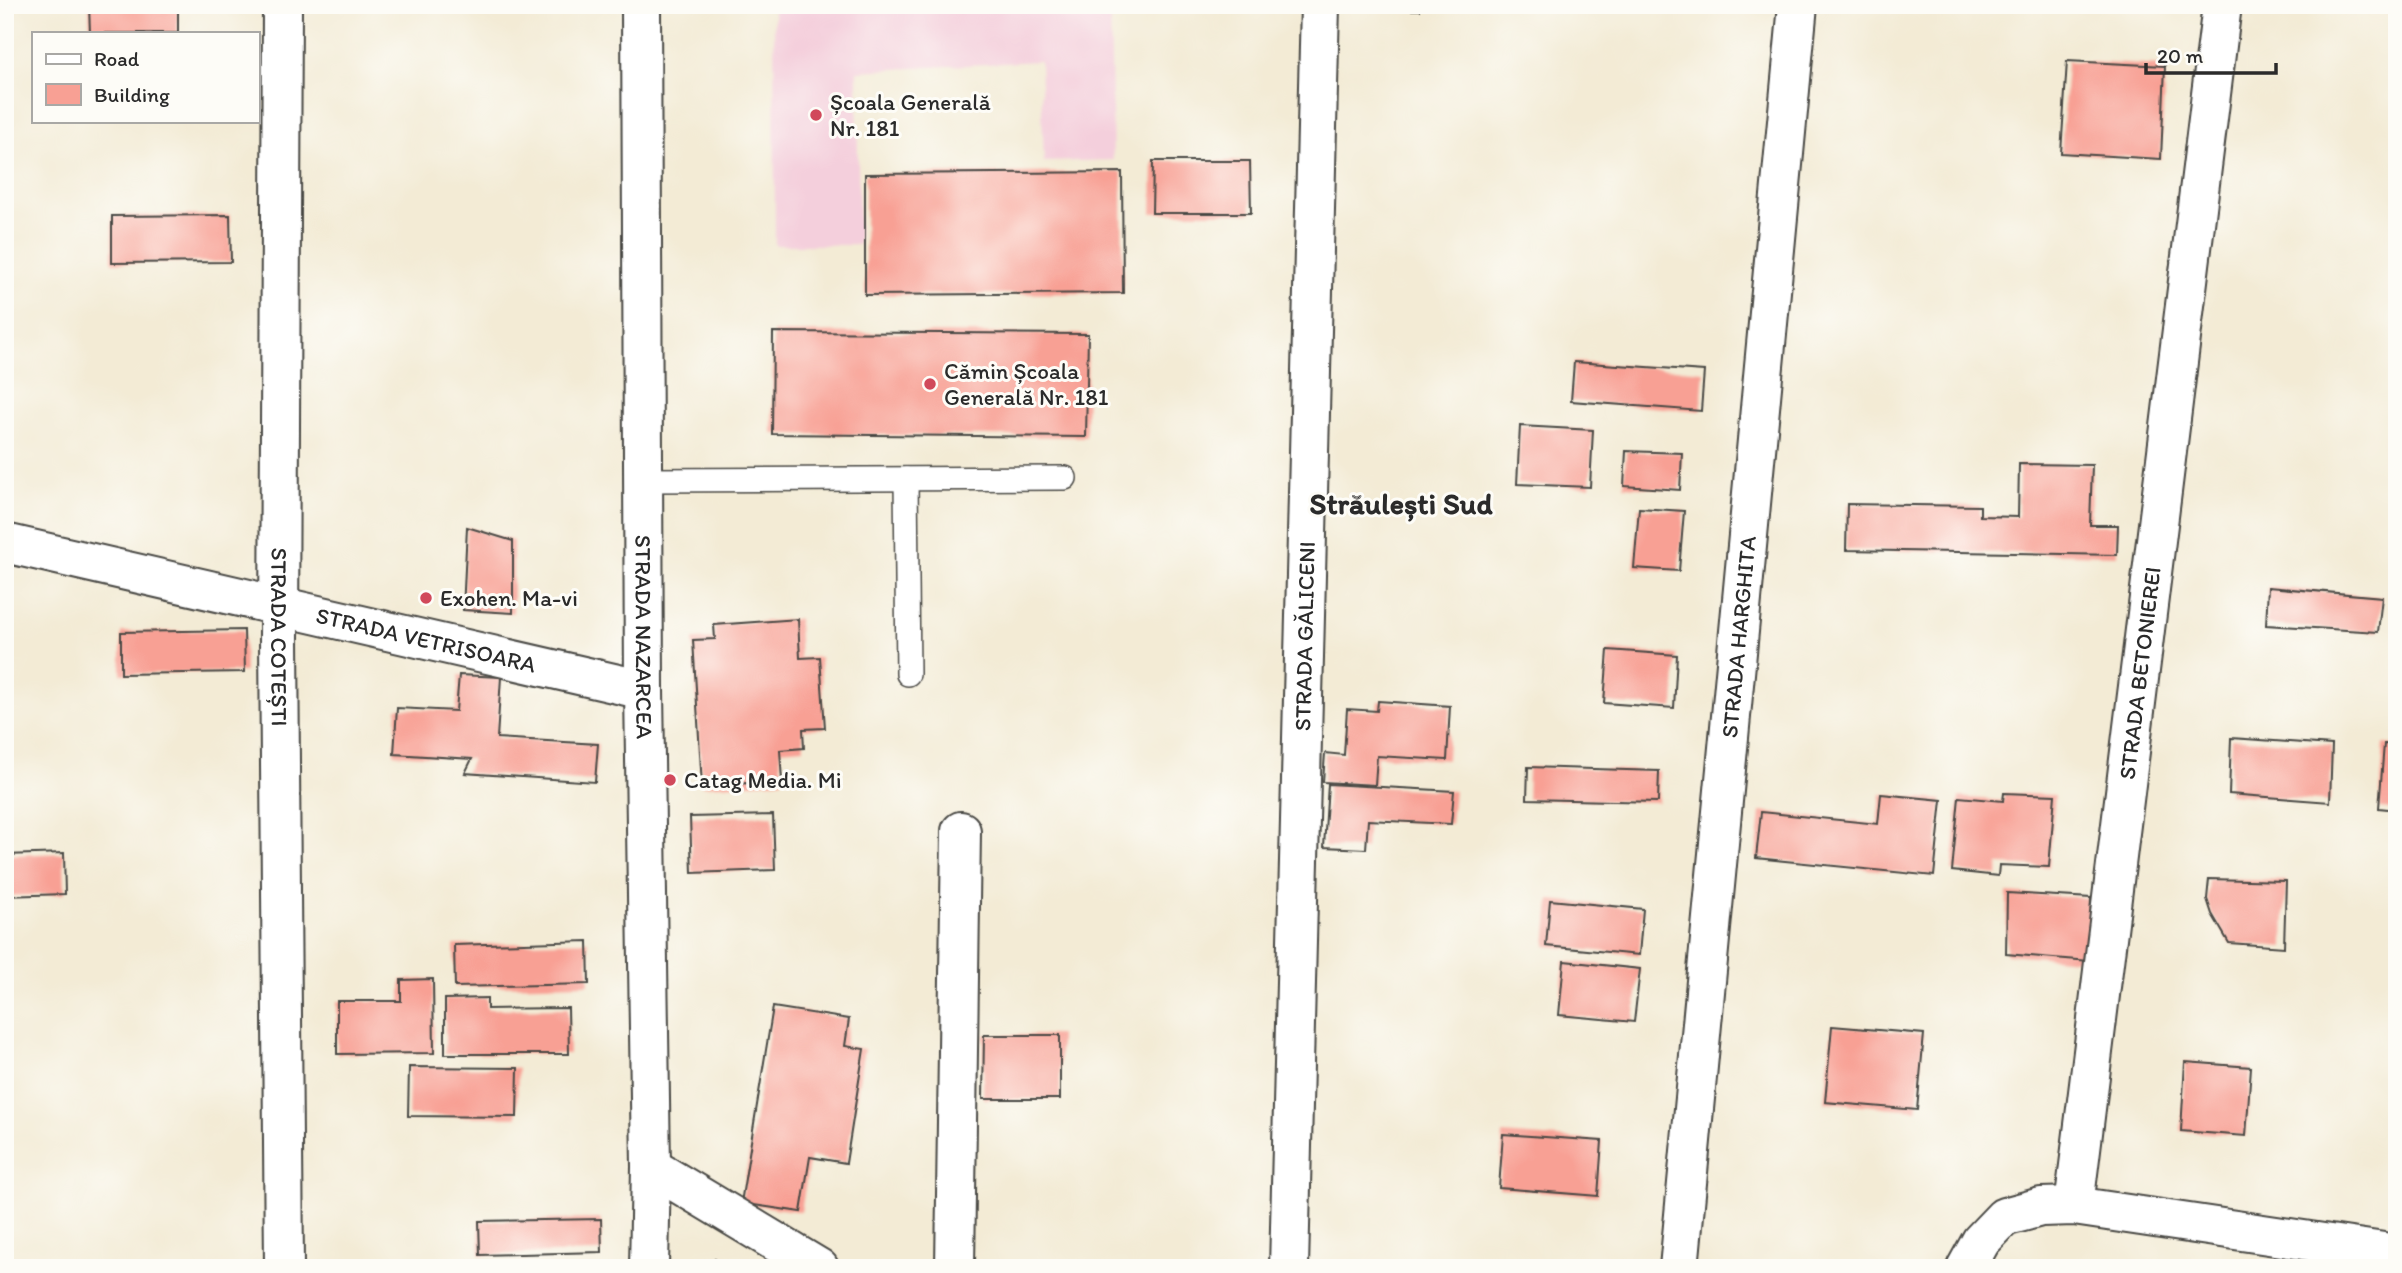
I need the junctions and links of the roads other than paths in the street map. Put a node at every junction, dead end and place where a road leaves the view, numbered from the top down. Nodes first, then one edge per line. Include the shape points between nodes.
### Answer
1 (282, 5) edge
2 (641, 5) edge
3 (1320, 5) edge
4 (1798, 5) edge
5 (2222, 5) edge
6 (1065, 478) dead end
7 (906, 479) junction
8 (643, 480) junction
9 (5, 543) edge
10 (279, 605) junction
11 (908, 674) dead end
12 (644, 690) junction
13 (961, 831) dead end
14 (651, 1167) junction
15 (2074, 1206) junction
16 (2397, 1254) edge
17 (284, 1268) edge
18 (649, 1268) edge
19 (819, 1268) edge
20 (955, 1268) edge
21 (1290, 1268) edge
22 (1679, 1268) edge
23 (1966, 1268) edge

1 - 10 street, STRADA COTEȘTI
2 - 8 street, STRADA NAZARCEA
3 - 21 street, STRADA GĂLICENI
4 - 22 street, STRADA HARGHITA
5 - 15 street, STRADA BETONIEREI
6 - 7 lane
7 - 8 lane
7 - 11 lane
8 - 12 street, STRADA NAZARCEA
9 - 10 street, STRADA VETRISOARA
10 - 12 street, STRADA VETRISOARA
10 - 17 street, STRADA COTEȘTI
12 - 14 street, STRADA NAZARCEA
13 - 20 street
14 - 18 street, STRADA NAZARCEA
14 - 19 street
15 - 16 street
15 - 23 street via 2041,1207 2004,1217 1981,1241

